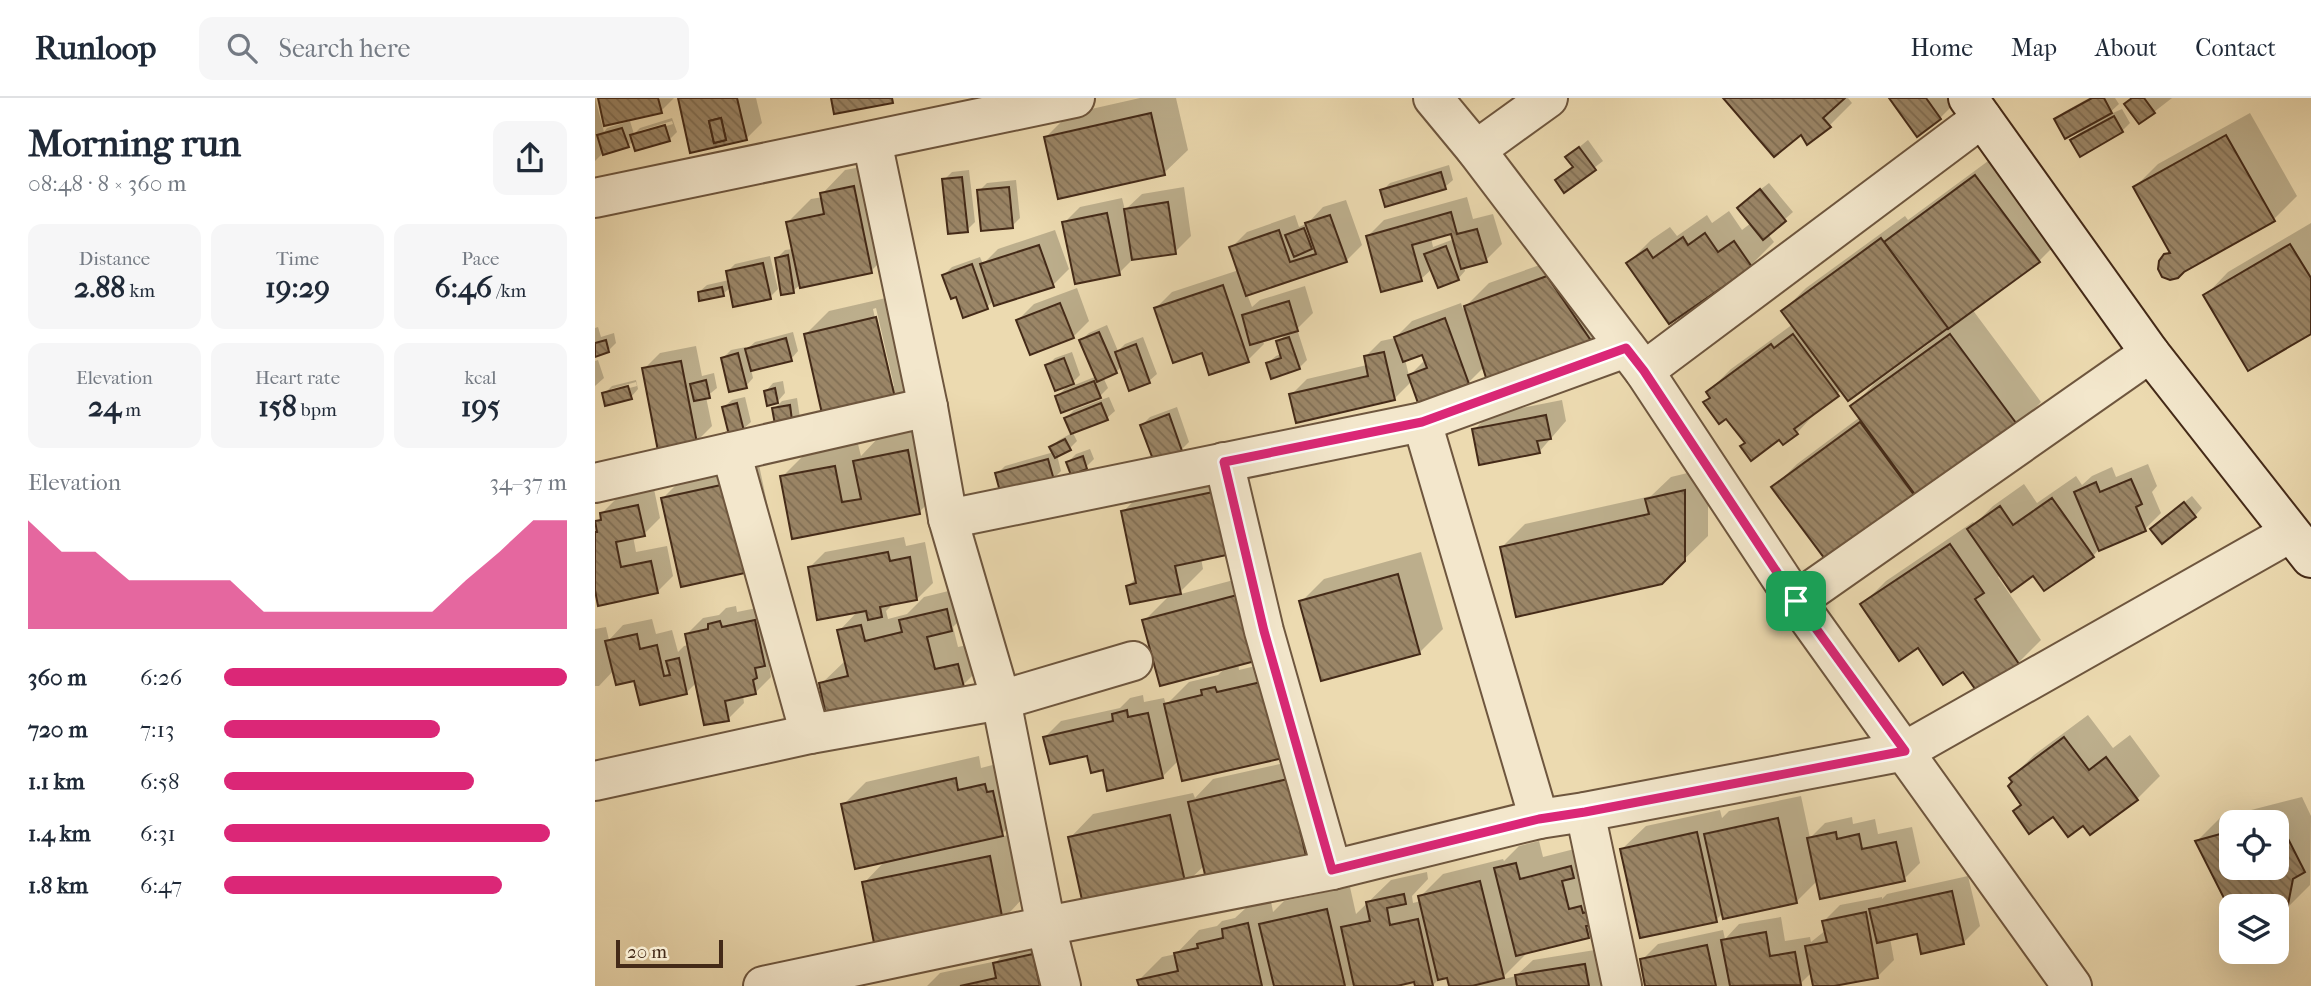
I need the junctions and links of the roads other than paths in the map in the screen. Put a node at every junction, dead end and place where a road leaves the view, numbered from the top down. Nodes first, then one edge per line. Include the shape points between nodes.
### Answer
1 (1075, 98) edge
2 (1433, 98) edge
3 (1548, 98) edge
4 (1975, 108) edge
5 (872, 141) junction
6 (1476, 150) junction
7 (595, 198) edge
8 (2150, 354) junction
9 (1635, 359) junction
10 (928, 407) junction
11 (1422, 422) junction
12 (731, 452) junction
13 (1224, 462) junction
14 (595, 483) edge
15 (948, 519) junction
16 (2301, 546) edge
17 (1796, 601) junction
18 (1133, 661) dead end
19 (1001, 700) junction
20 (810, 734) junction
21 (1905, 751) junction
22 (595, 781) edge
23 (1585, 812) junction
24 (1539, 819) junction
25 (1332, 870) junction
26 (1046, 926) junction
27 (763, 986) edge
28 (1061, 986) edge
29 (1622, 986) edge
30 (2072, 986) edge

1 - 5 street
2 - 6 street
3 - 6 street
4 - 8 street
4 - 9 street
5 - 7 street
5 - 10 street
6 - 9 street
8 - 16 street
8 - 17 street
9 - 11 street
9 - 17 street
10 - 12 street
10 - 15 street
11 - 13 street
11 - 24 street
12 - 14 street
12 - 20 street
13 - 15 street
13 - 25 street via 1264,631
15 - 19 street
16 - 21 street
17 - 21 street
18 - 19 street
19 - 20 street
19 - 26 street
20 - 22 street
21 - 23 street
21 - 30 street
23 - 24 street
23 - 29 street
24 - 25 street
25 - 26 street
26 - 27 street
26 - 28 street

